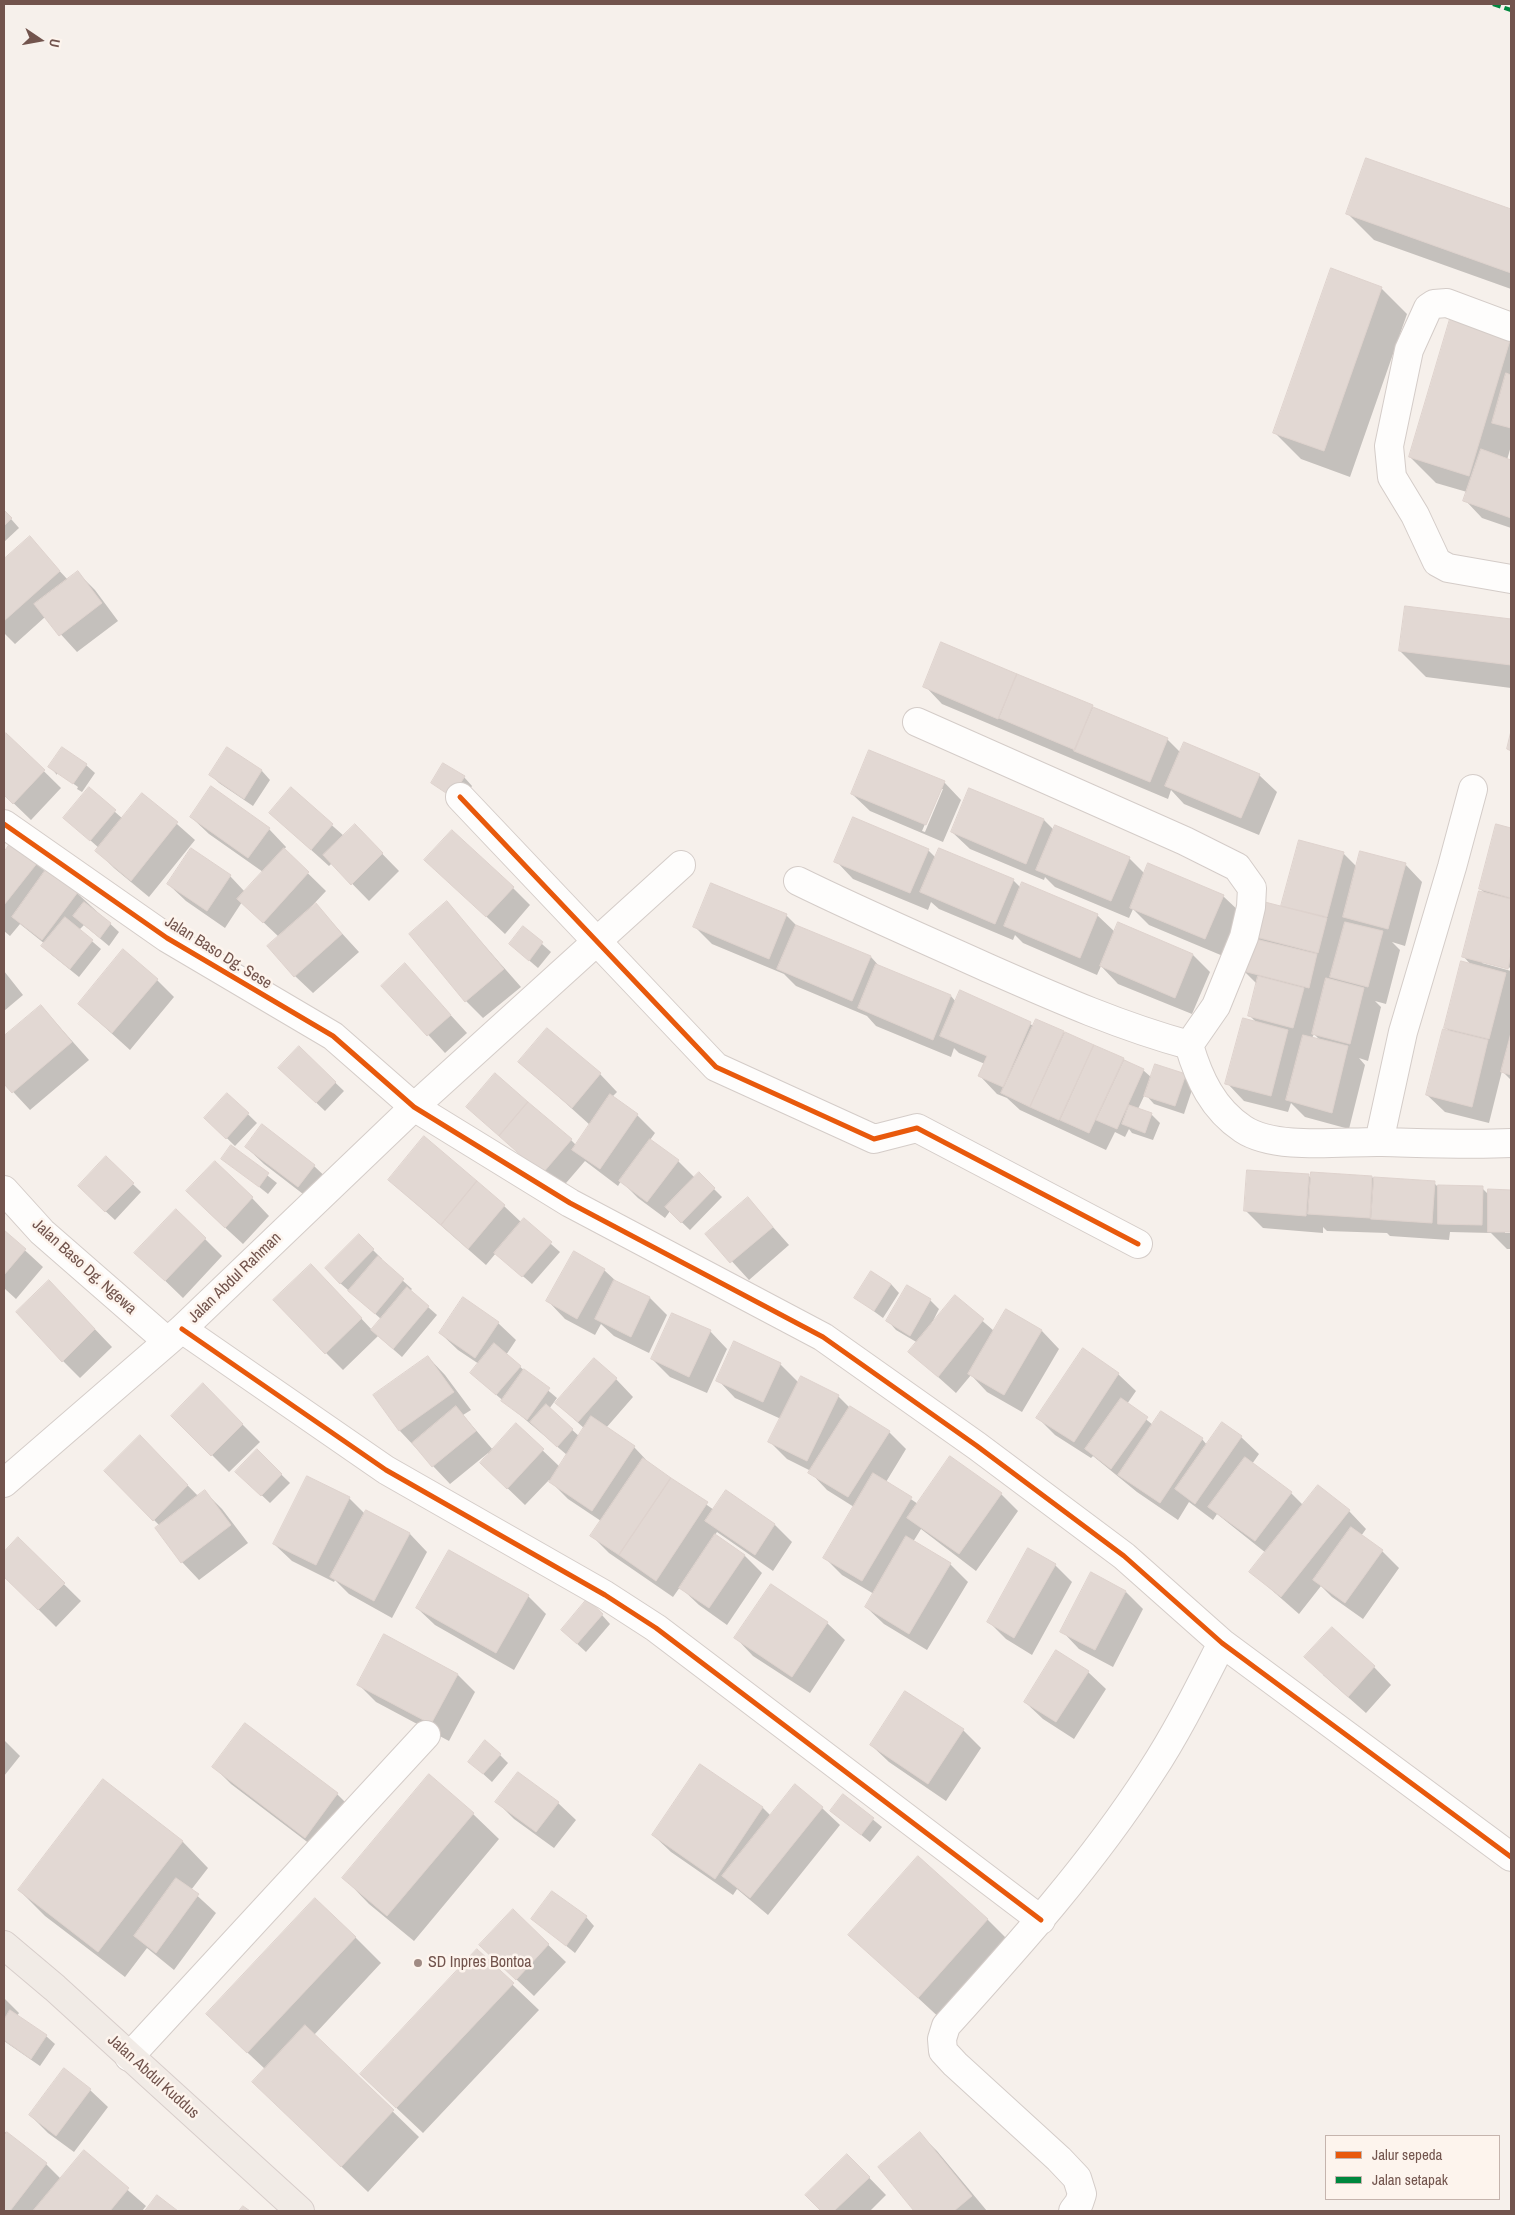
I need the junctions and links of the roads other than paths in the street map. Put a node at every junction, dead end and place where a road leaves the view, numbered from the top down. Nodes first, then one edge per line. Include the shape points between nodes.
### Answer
1 (1511, 327) edge
2 (1511, 579) edge
3 (917, 722) dead end
4 (1473, 789) dead end
5 (460, 797) dead end
6 (4, 824) edge
7 (681, 865) dead end
8 (798, 881) dead end
9 (596, 943) junction
10 (1189, 1045) junction
11 (414, 1107) junction
12 (1379, 1142) junction
13 (1511, 1144) edge
14 (4, 1190) edge
15 (1138, 1244) dead end
16 (174, 1335) junction
17 (4, 1483) edge
18 (1222, 1643) junction
19 (426, 1735) dead end
20 (1511, 1857) edge
21 (1041, 1920) junction
22 (4, 1945) edge
23 (129, 2057) junction
24 (300, 2211) edge
25 (1073, 2211) edge

1 - 2 street via 1447,303 1428,308 1409,350 1389,446 1392,477 1419,521 1438,562 1448,568
3 - 10 street via 1237,867 1252,888 1244,937 1216,1006
4 - 12 street via 1402,1032
5 - 9 street
6 - 11 street, Jalan Baso Dg. Sese via 167,938 333,1036
7 - 9 street, Jalan Abdul Rahman
8 - 10 street via 1057,998 1141,1032
9 - 11 street, Jalan Abdul Rahman
9 - 15 street via 716,1067 874,1139 917,1128
10 - 12 street via 1197,1073 1211,1098 1244,1130 1270,1140 1350,1144
11 - 16 street, Jalan Abdul Rahman
11 - 18 street, Jalan Baso Dg. Sese via 570,1202 823,1337 978,1446 1124,1556
12 - 13 street
14 - 16 street, Jalan Baso Dg. Ngewa via 42,1232
16 - 17 street, Jalan Abdul Rahman
16 - 21 street, Jalan Baso Dg. Ngewa via 386,1470 605,1595 656,1628
18 - 20 street, Jalan Baso Dg. Sese
18 - 21 street via 1151,1772
19 - 23 street
21 - 25 street via 946,2026 943,2051 963,2074 1059,2158 1077,2178 1082,2194
22 - 23 main road, Jalan Abdul Kuddus
23 - 24 main road, Jalan Abdul Kuddus

